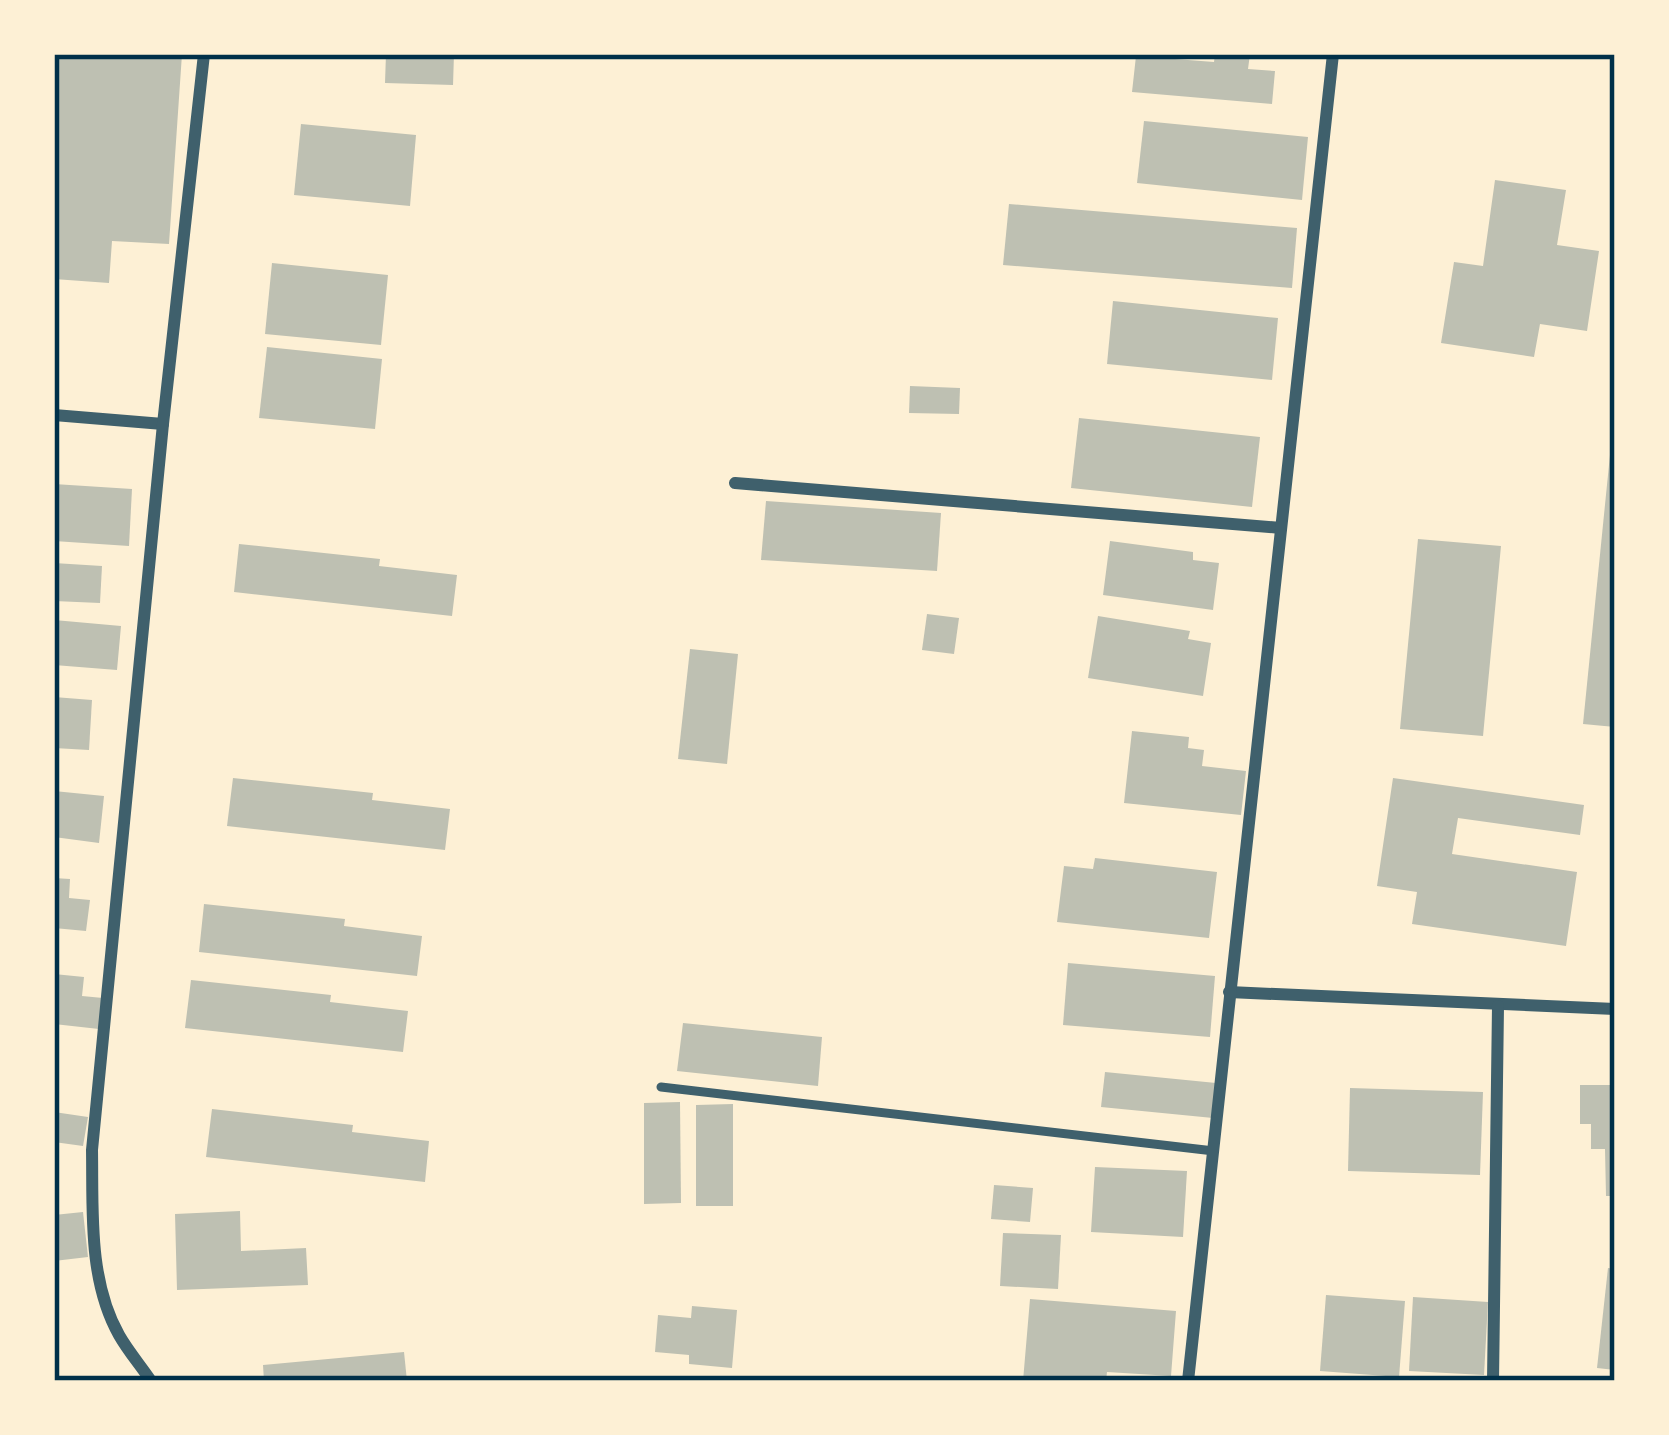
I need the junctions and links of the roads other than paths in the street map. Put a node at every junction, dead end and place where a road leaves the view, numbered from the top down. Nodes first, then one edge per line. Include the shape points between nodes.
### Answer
1 (204, 54) edge
2 (1333, 54) edge
3 (54, 415) edge
4 (163, 424) junction
5 (735, 483) dead end
6 (1281, 528) junction
7 (1229, 992) junction
8 (1498, 1006) junction
9 (1615, 1009) edge
10 (661, 1087) dead end
11 (1214, 1151) junction
12 (151, 1381) edge
13 (1188, 1381) edge
14 (1492, 1381) edge

1 - 4 street
2 - 6 street
3 - 4 street
4 - 12 street via 92,1150 101,1282 117,1332
5 - 6 street
6 - 7 street
7 - 8 street
7 - 11 street
8 - 9 street
8 - 14 street
10 - 11 lane
11 - 13 street

